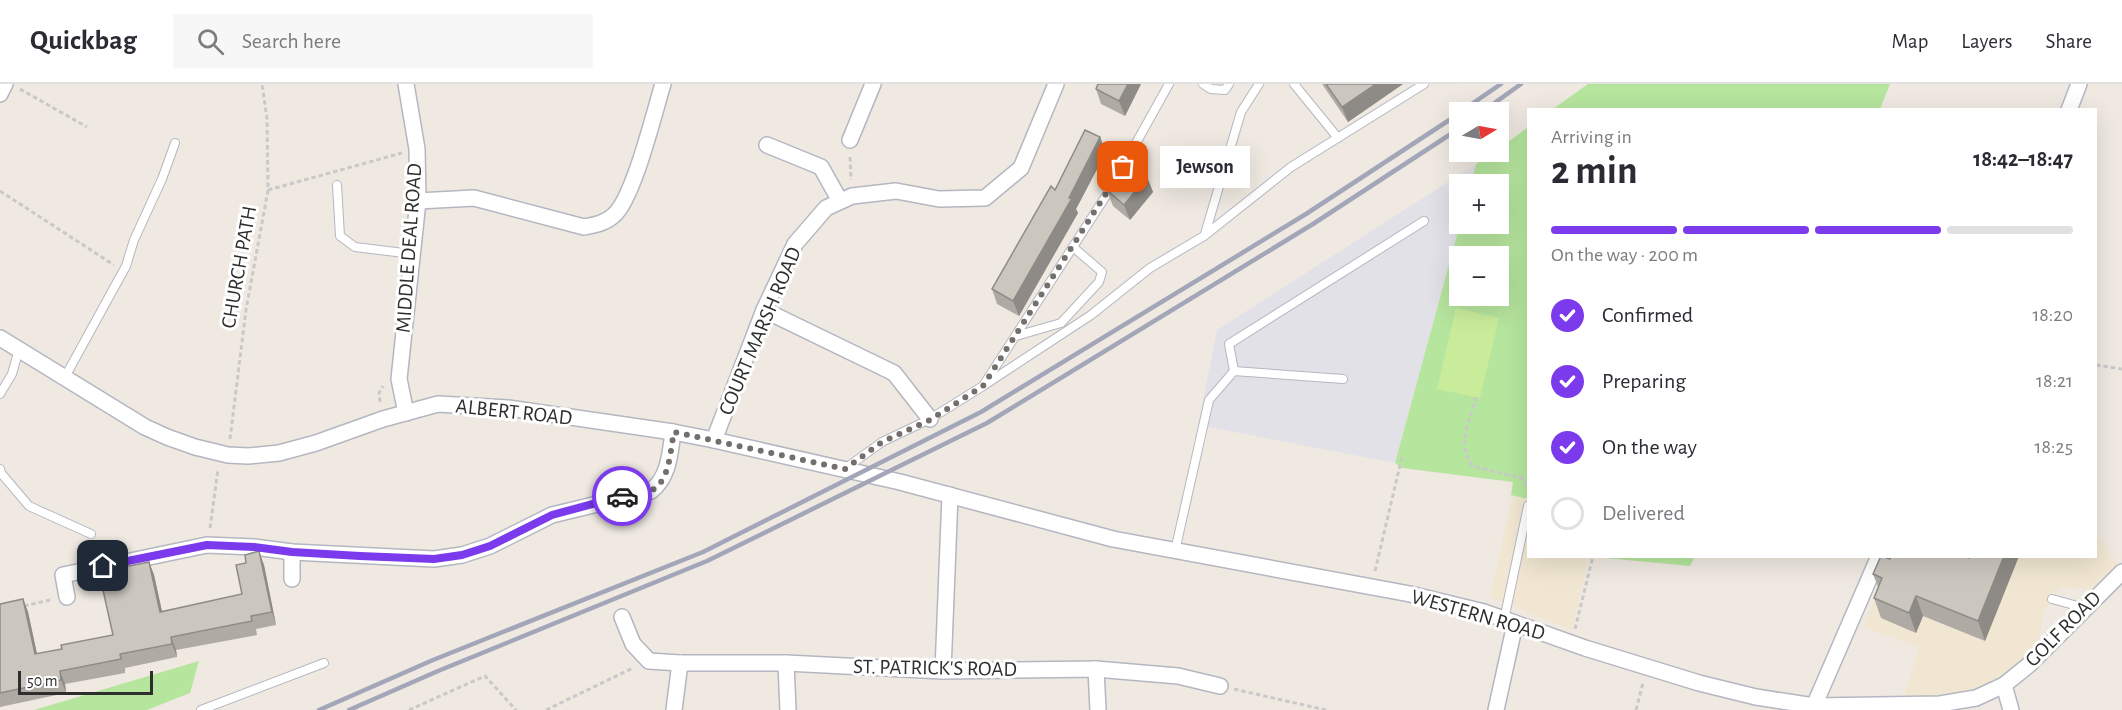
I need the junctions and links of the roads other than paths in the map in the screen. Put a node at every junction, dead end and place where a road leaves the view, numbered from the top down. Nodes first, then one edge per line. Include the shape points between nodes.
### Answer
1 (5, 84) edge
2 (406, 84) edge
3 (663, 84) edge
4 (873, 84) edge
5 (1056, 84) edge
6 (1169, 84) edge
7 (1203, 84) edge
8 (1229, 84) edge
9 (1259, 84) edge
10 (1294, 84) edge
11 (1424, 84) edge
12 (2079, 84) edge
13 (0, 94) edge
14 (2070, 108) edge
15 (1338, 138) junction
16 (850, 140) road end
17 (175, 143) dead end
18 (767, 145) dead end
19 (337, 185) dead end
20 (846, 198) junction
21 (418, 201) junction
22 (1424, 221) dead end
23 (1204, 236) junction
24 (1073, 247) junction
25 (412, 254) junction
26 (764, 310) junction
27 (1016, 336) junction
28 (0, 338) edge
29 (19, 349) junction
30 (1234, 371) junction
31 (64, 377) junction
32 (1343, 379) dead end
33 (983, 386) junction
34 (0, 394) edge
35 (406, 412) junction
36 (930, 420) junction
37 (674, 432) junction
38 (714, 440) junction
39 (0, 469) edge
40 (845, 469) junction
41 (950, 495) junction
42 (1527, 512) edge
43 (91, 534) dead end
44 (1175, 551) junction
45 (292, 552) junction
46 (1878, 558) edge
47 (2122, 572) edge
48 (292, 579) dead end
49 (67, 597) road end
50 (2052, 599) dead end
51 (2085, 608) junction
52 (622, 617) dead end
53 (1510, 622) junction
54 (324, 663) dead end
55 (680, 663) junction
56 (786, 663) junction
57 (1096, 669) junction
58 (943, 671) junction
59 (2004, 685) junction
60 (1220, 686) road end
61 (1814, 706) junction
62 (201, 710) edge
63 (674, 710) edge
64 (788, 710) edge
65 (1098, 710) edge
66 (1496, 710) edge
67 (2011, 710) edge

1 - 13 street
2 - 21 street, MIDDLE DEAL ROAD via 417,149
3 - 21 street via 628,196 615,215 601,224 584,227 474,198
4 - 16 street
5 - 20 street, COURT MARSH ROAD via 1021,168 985,198 939,199 896,191
6 - 24 lane
7 - 8 lane via 1226,90
9 - 23 lane via 1241,112
10 - 15 lane
11 - 15 lane
12 - 14 street
15 - 23 lane via 1291,167
17 - 31 lane via 126,266
18 - 20 street via 821,167
19 - 25 lane via 340,236 355,247
20 - 26 street, COURT MARSH ROAD via 826,207 795,244
21 - 25 street, MIDDLE DEAL ROAD
22 - 30 lane via 1229,344
23 - 33 lane via 1150,268 1091,315
24 - 27 lane
24 - 27 lane via 1102,272 1100,282 1060,323
25 - 35 street, MIDDLE DEAL ROAD via 399,379
26 - 36 street via 894,374
26 - 38 street, COURT MARSH ROAD
27 - 33 lane
28 - 29 street, ALBERT ROAD
29 - 31 street, ALBERT ROAD
29 - 34 lane via 12,374
30 - 32 lane
30 - 44 lane via 1209,400
31 - 35 street, ALBERT ROAD via 152,430 224,454 279,453
33 - 36 lane
35 - 37 street, ALBERT ROAD via 438,404 470,405
36 - 40 lane via 882,442
37 - 38 street, ALBERT ROAD
37 - 45 street via 661,483 651,491 552,515 490,546 462,555 434,559
38 - 40 street, ALBERT ROAD
39 - 43 lane via 29,506
40 - 41 street, ALBERT ROAD
41 - 44 street, WESTERN ROAD via 1113,539
41 - 58 street
42 - 53 lane
44 - 53 street, WESTERN ROAD via 1431,599
45 - 48 street
45 - 49 street via 207,545 63,575
46 - 61 street
47 - 51 street, GOLF ROAD
50 - 51 lane
51 - 59 street, GOLF ROAD
52 - 55 street, ST. PATRICK'S ROAD via 633,644 649,661
53 - 61 street, WESTERN ROAD via 1699,683
53 - 66 street
54 - 62 lane
55 - 56 street, ST. PATRICK'S ROAD
55 - 63 street
56 - 58 street, ST. PATRICK'S ROAD
56 - 64 street
57 - 58 street, ST. PATRICK'S ROAD
57 - 60 street, ST. PATRICK'S ROAD via 1178,676
57 - 65 street
59 - 61 street, WESTERN ROAD via 1976,698 1940,704
59 - 67 street

